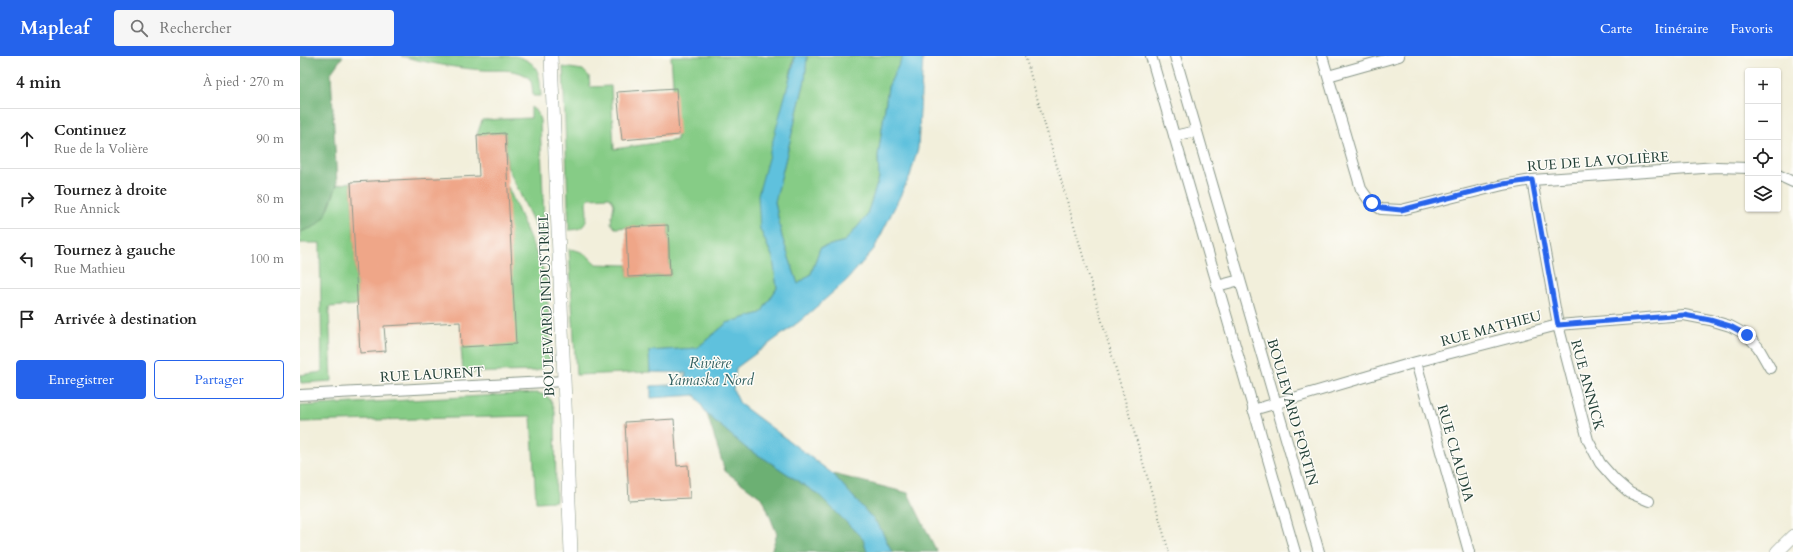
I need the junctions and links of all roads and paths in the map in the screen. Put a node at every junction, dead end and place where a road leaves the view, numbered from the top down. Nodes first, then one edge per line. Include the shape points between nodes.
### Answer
1 (551, 56) edge
2 (1025, 56) edge
3 (1150, 56) edge
4 (1175, 56) edge
5 (1322, 56) edge
6 (1399, 56) edge
7 (1328, 76) junction
8 (1196, 131) junction
9 (1174, 136) junction
10 (1745, 168) edge
11 (1780, 176) edge
12 (1532, 180) junction
13 (1793, 182) edge
14 (1240, 280) junction
15 (1217, 286) junction
16 (1558, 325) junction
17 (1416, 362) junction
18 (1770, 368) dead end
19 (565, 381) junction
20 (300, 395) edge
21 (1275, 403) junction
22 (1253, 410) junction
23 (1649, 501) dead end
24 (1793, 536) edge
25 (571, 552) edge
26 (1169, 552) edge
27 (1295, 552) edge
28 (1319, 552) edge
29 (1469, 552) edge
30 (1778, 552) edge

1 - 19 street, BOULEVARD INDUSTRIEL
2 - 26 path
3 - 9 street
4 - 8 street, BOULEVARD FORTIN
5 - 7 street, RUE DE LA VOLIÈRE
6 - 7 street
7 - 12 street, RUE DE LA VOLIÈRE via 1361,189 1372,203 1382,208 1401,210 1503,184
8 - 9 street
8 - 14 street, BOULEVARD FORTIN
9 - 15 street
10 - 12 street, RUE DE LA VOLIÈRE via 1717,167
11 - 13 street
12 - 16 street, RUE ANNICK
14 - 15 street
14 - 21 street, BOULEVARD FORTIN
15 - 22 street
16 - 17 street, RUE MATHIEU
16 - 18 street, RUE MATHIEU via 1684,315 1710,320 1747,335 1758,347
16 - 23 street, RUE ANNICK via 1588,440 1600,463 1630,493
17 - 21 street, RUE MATHIEU
17 - 29 street, RUE CLAUDIA
19 - 20 street, RUE LAURENT
19 - 25 street, BOULEVARD INDUSTRIEL
21 - 22 street, RUE MATHIEU
21 - 28 street, BOULEVARD FORTIN
22 - 27 street
24 - 30 street

